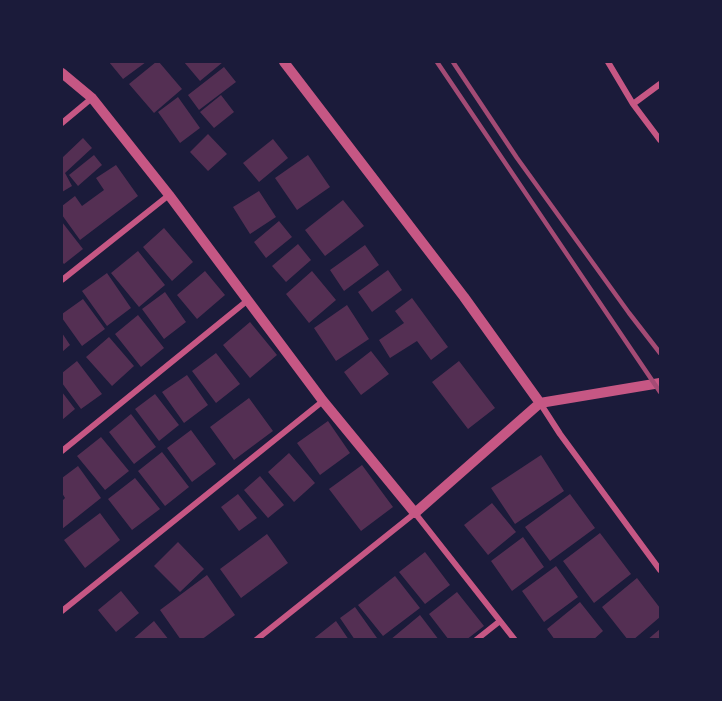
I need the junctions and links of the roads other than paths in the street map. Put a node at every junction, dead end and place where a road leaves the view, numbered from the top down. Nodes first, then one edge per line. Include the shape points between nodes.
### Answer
1 (284, 62) edge
2 (608, 62) edge
3 (62, 73) edge
4 (660, 84) edge
5 (92, 98) junction
6 (633, 104) junction
7 (62, 123) edge
8 (660, 140) edge
9 (169, 195) junction
10 (62, 280) edge
11 (248, 300) junction
12 (660, 383) edge
13 (323, 401) junction
14 (540, 403) junction
15 (62, 451) edge
16 (415, 513) junction
17 (660, 570) edge
18 (62, 611) edge
19 (500, 621) junction
20 (256, 639) edge
21 (476, 639) edge
22 (515, 639) edge

1 - 14 street
2 - 6 street
3 - 5 street
4 - 6 street
5 - 7 street
5 - 9 street
6 - 8 street
9 - 10 street
9 - 11 street
11 - 13 street
11 - 15 street
12 - 14 street
13 - 16 street
13 - 18 street
14 - 16 street
14 - 17 street
16 - 19 street
16 - 20 street
19 - 21 street
19 - 22 street

